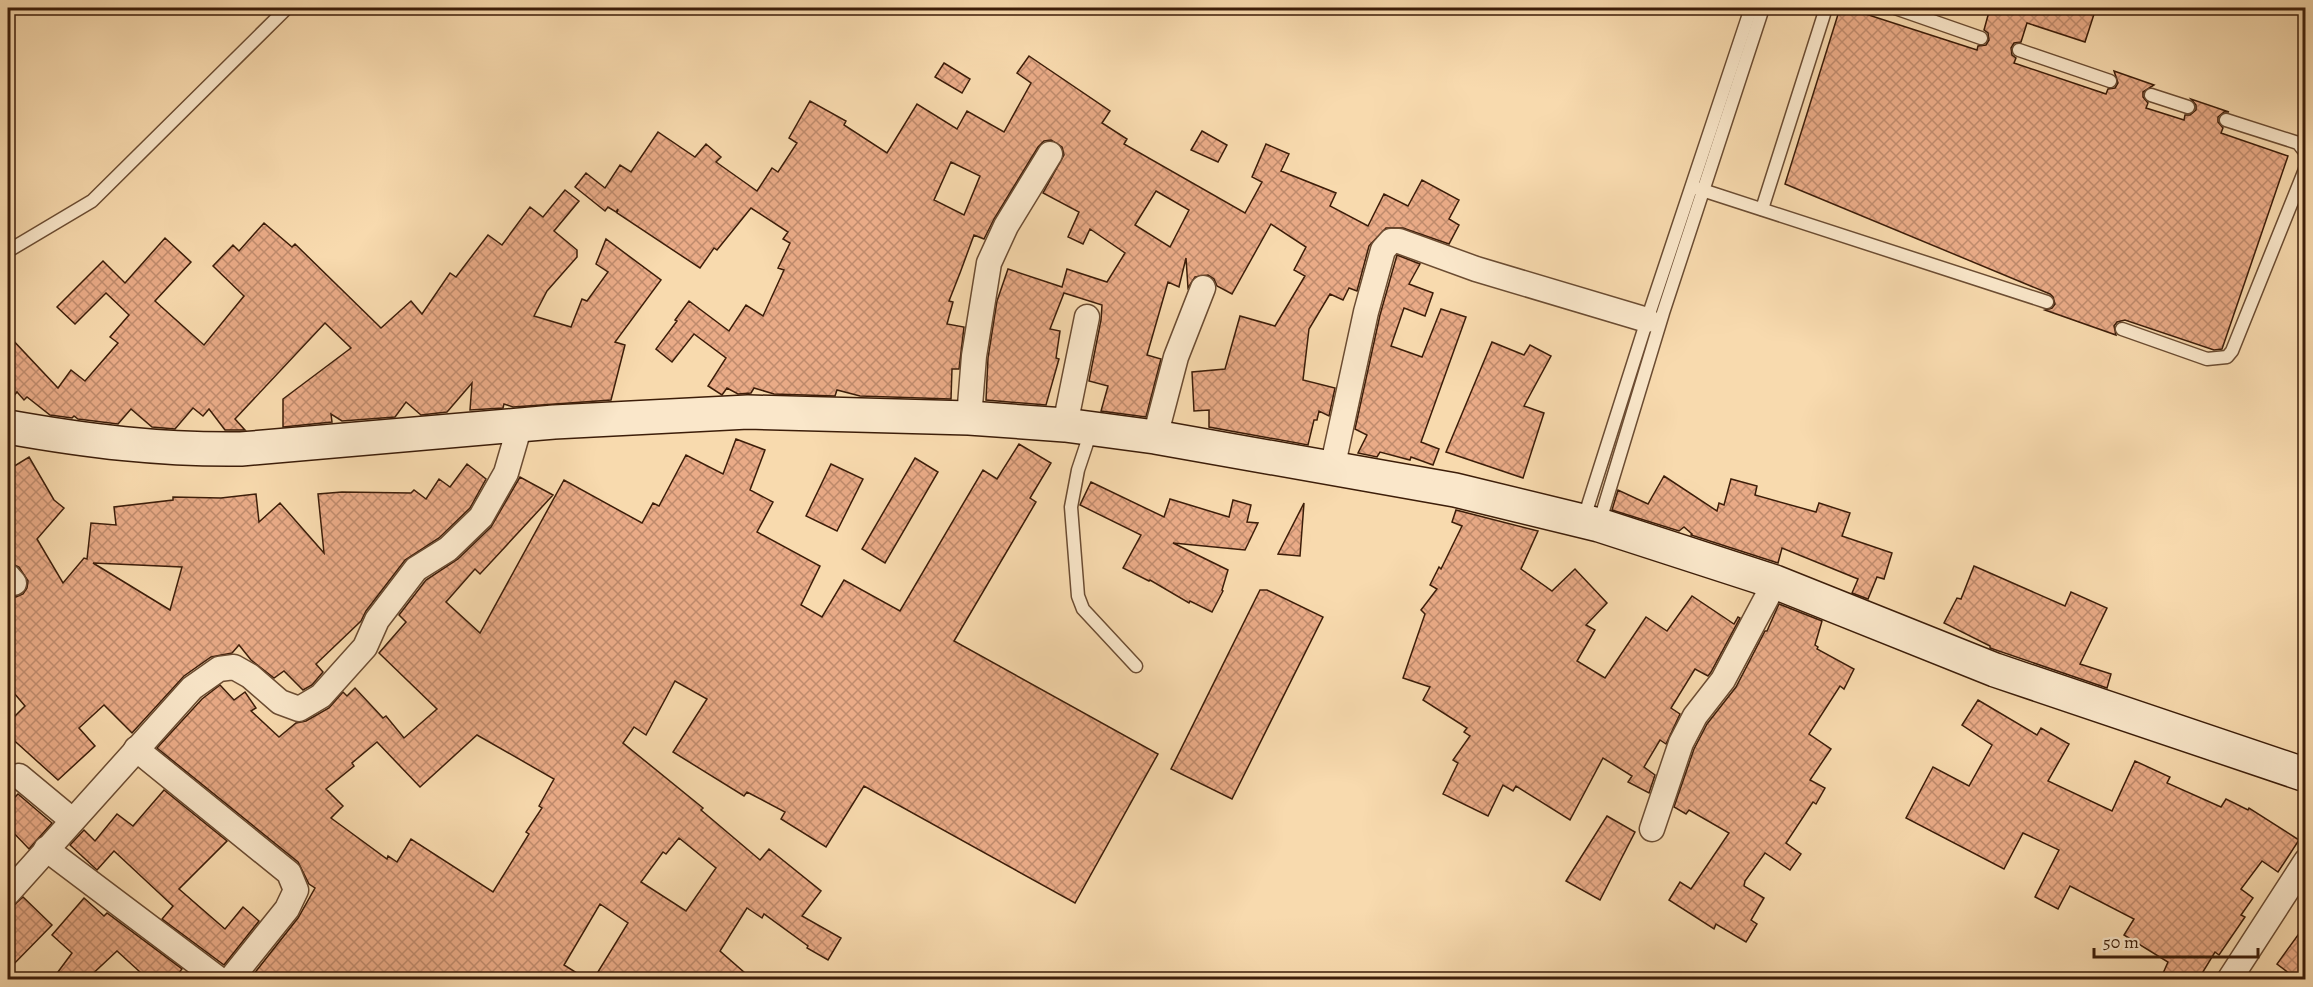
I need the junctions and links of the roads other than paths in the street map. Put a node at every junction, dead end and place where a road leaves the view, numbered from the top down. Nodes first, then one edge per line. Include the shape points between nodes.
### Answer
1 (287, 8) edge
2 (1751, 8) edge
3 (1763, 8) edge
4 (1826, 8) edge
5 (1895, 8) edge
6 (1981, 38) dead end
7 (2019, 50) dead end
8 (2110, 81) dead end
9 (2151, 94) dead end
10 (2188, 107) dead end
11 (2226, 120) dead end
12 (1050, 153) dead end
13 (2306, 157) edge
14 (2306, 167) edge
15 (1697, 188) junction
16 (1762, 209) junction
17 (8, 251) edge
18 (1203, 288) dead end
19 (2047, 302) dead end
20 (1088, 316) dead end
21 (1647, 320) junction
22 (2122, 330) dead end
23 (969, 418) junction
24 (520, 425) junction
25 (8, 427) edge
26 (1079, 427) junction
27 (1155, 437) junction
28 (1332, 469) junction
29 (1591, 524) junction
30 (1775, 582) junction
31 (1136, 666) dead end
32 (136, 749) junction
33 (2306, 775) edge
34 (19, 776) dead end
35 (72, 820) junction
36 (1652, 829) dead end
37 (46, 849) junction
38 (2306, 861) edge
39 (12, 877) edge
40 (220, 980) edge
41 (230, 980) edge
42 (2229, 980) edge

1 - 17 lane via 92,201
2 - 15 lane
3 - 15 lane
4 - 16 lane
5 - 6 lane
7 - 8 lane
9 - 10 lane
11 - 13 lane via 2298,143
12 - 23 street via 1006,226 989,263
14 - 22 lane via 2227,357 2207,359
15 - 16 lane
15 - 21 lane
15 - 29 lane
16 - 19 lane
18 - 27 street via 1176,357
20 - 26 street
21 - 28 street via 1391,241 1383,250 1366,312
21 - 29 lane
23 - 24 main road via 748,412
23 - 26 main road
24 - 25 main road via 189,450 130,446
24 - 32 street via 506,473 481,517 448,549 416,569 377,620 365,647 321,696 299,709 280,702 234,667 219,669 192,688
26 - 27 main road
26 - 31 lane via 1078,470 1071,507 1078,596 1083,609
27 - 28 main road
28 - 29 main road via 1455,490
29 - 30 main road
30 - 33 main road via 1995,670
30 - 36 street via 1723,680 1681,742
32 - 35 street
32 - 41 street via 289,873 296,890 287,909
34 - 35 street
35 - 37 street
37 - 39 street
37 - 40 street
38 - 42 street

